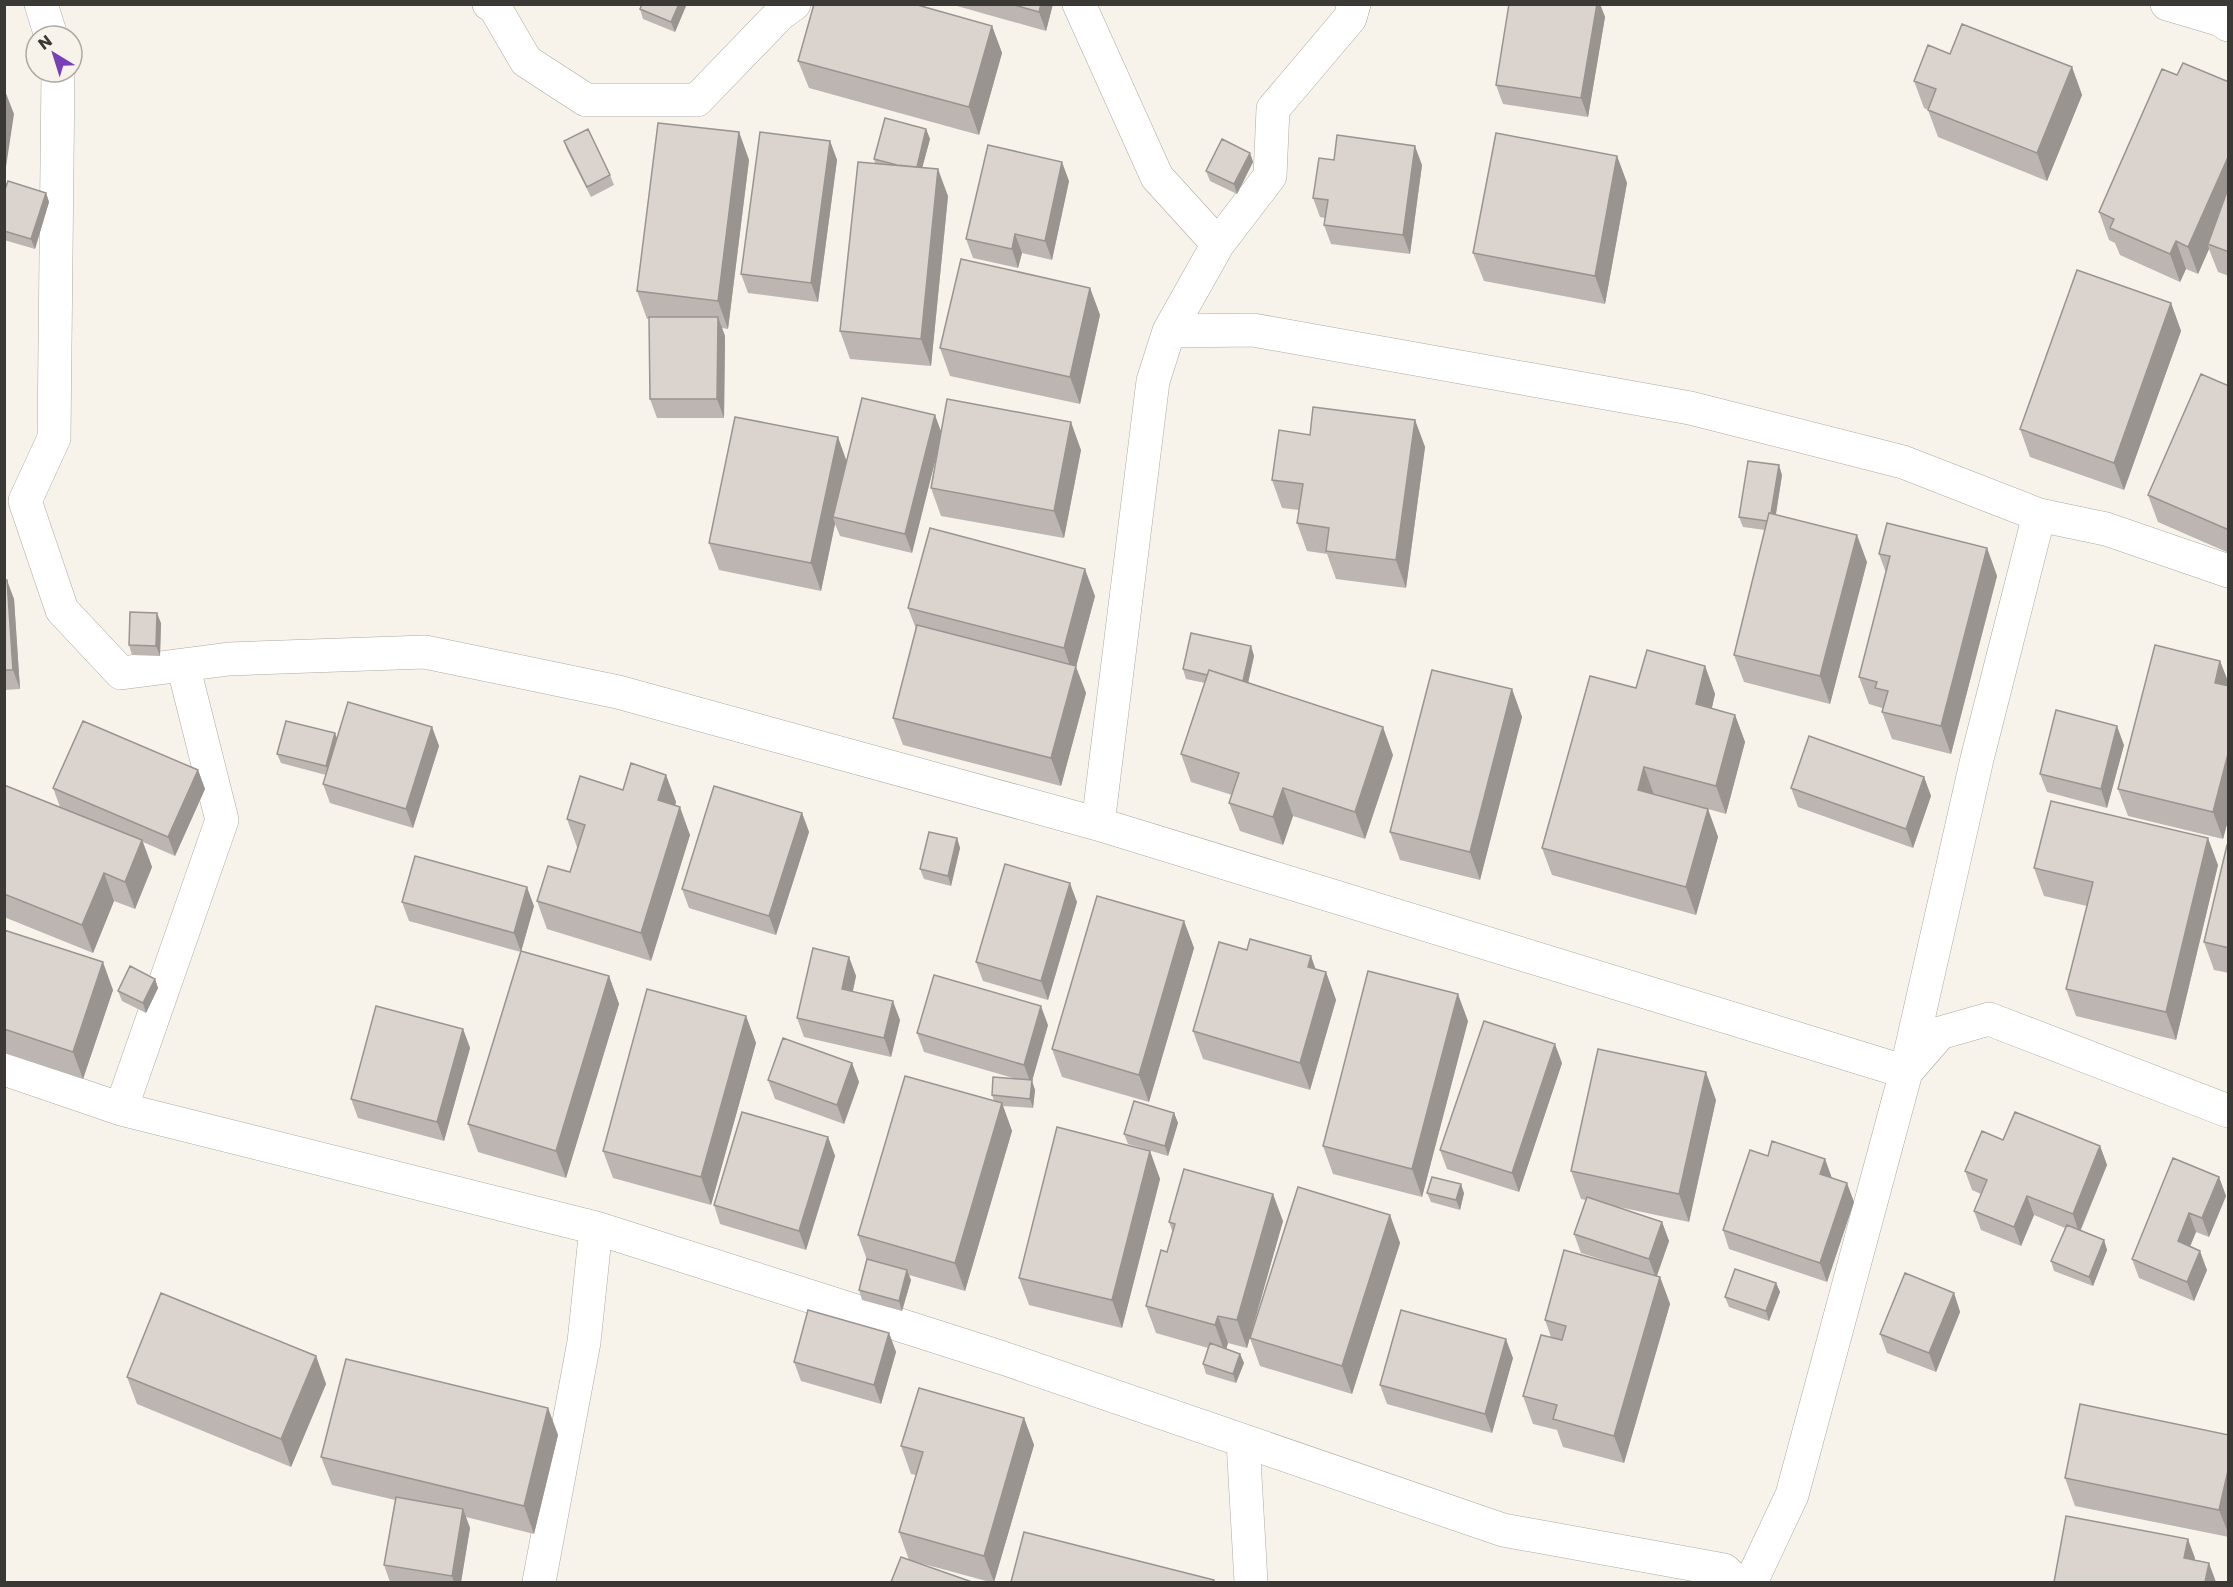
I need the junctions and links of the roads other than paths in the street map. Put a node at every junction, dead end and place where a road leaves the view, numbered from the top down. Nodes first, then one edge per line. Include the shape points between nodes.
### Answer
1 (41, 4) edge
2 (489, 4) edge
3 (794, 4) edge
4 (1079, 4) edge
5 (1354, 4) edge
6 (2167, 4) edge
7 (47, 24) edge
8 (2229, 25) edge
9 (58, 84) edge
10 (1218, 244) junction
11 (1169, 331) junction
12 (15, 497) edge
13 (2039, 515) junction
14 (2229, 571) edge
15 (183, 665) junction
16 (1098, 824) junction
17 (4, 1069) edge
18 (1906, 1072) junction
19 (121, 1110) junction
20 (2229, 1111) edge
21 (596, 1228) junction
22 (1243, 1441) junction
23 (539, 1582) edge
24 (1251, 1582) edge
25 (1737, 1582) edge
26 (1751, 1582) edge

1 - 7 street
2 - 3 street via 494,6 526,61 586,100 697,100
4 - 10 street via 1157,177
5 - 10 street via 1350,18 1273,109 1270,176
6 - 8 street
9 - 12 street via 54,438
10 - 11 street
11 - 13 street via 1253,330 1690,408 1903,462
11 - 16 street via 1153,381
12 - 15 street via 62,610 122,674
13 - 14 street via 2106,529
13 - 18 street via 1977,759
15 - 16 street via 229,659 424,652 618,692
15 - 19 street via 222,820
16 - 18 street
17 - 19 street
18 - 20 street via 1940,1033 1989,1019
18 - 26 street via 1792,1495
19 - 21 street
21 - 22 street via 1004,1358
21 - 23 street via 584,1342
22 - 24 street
22 - 25 street via 1503,1530 1724,1570

